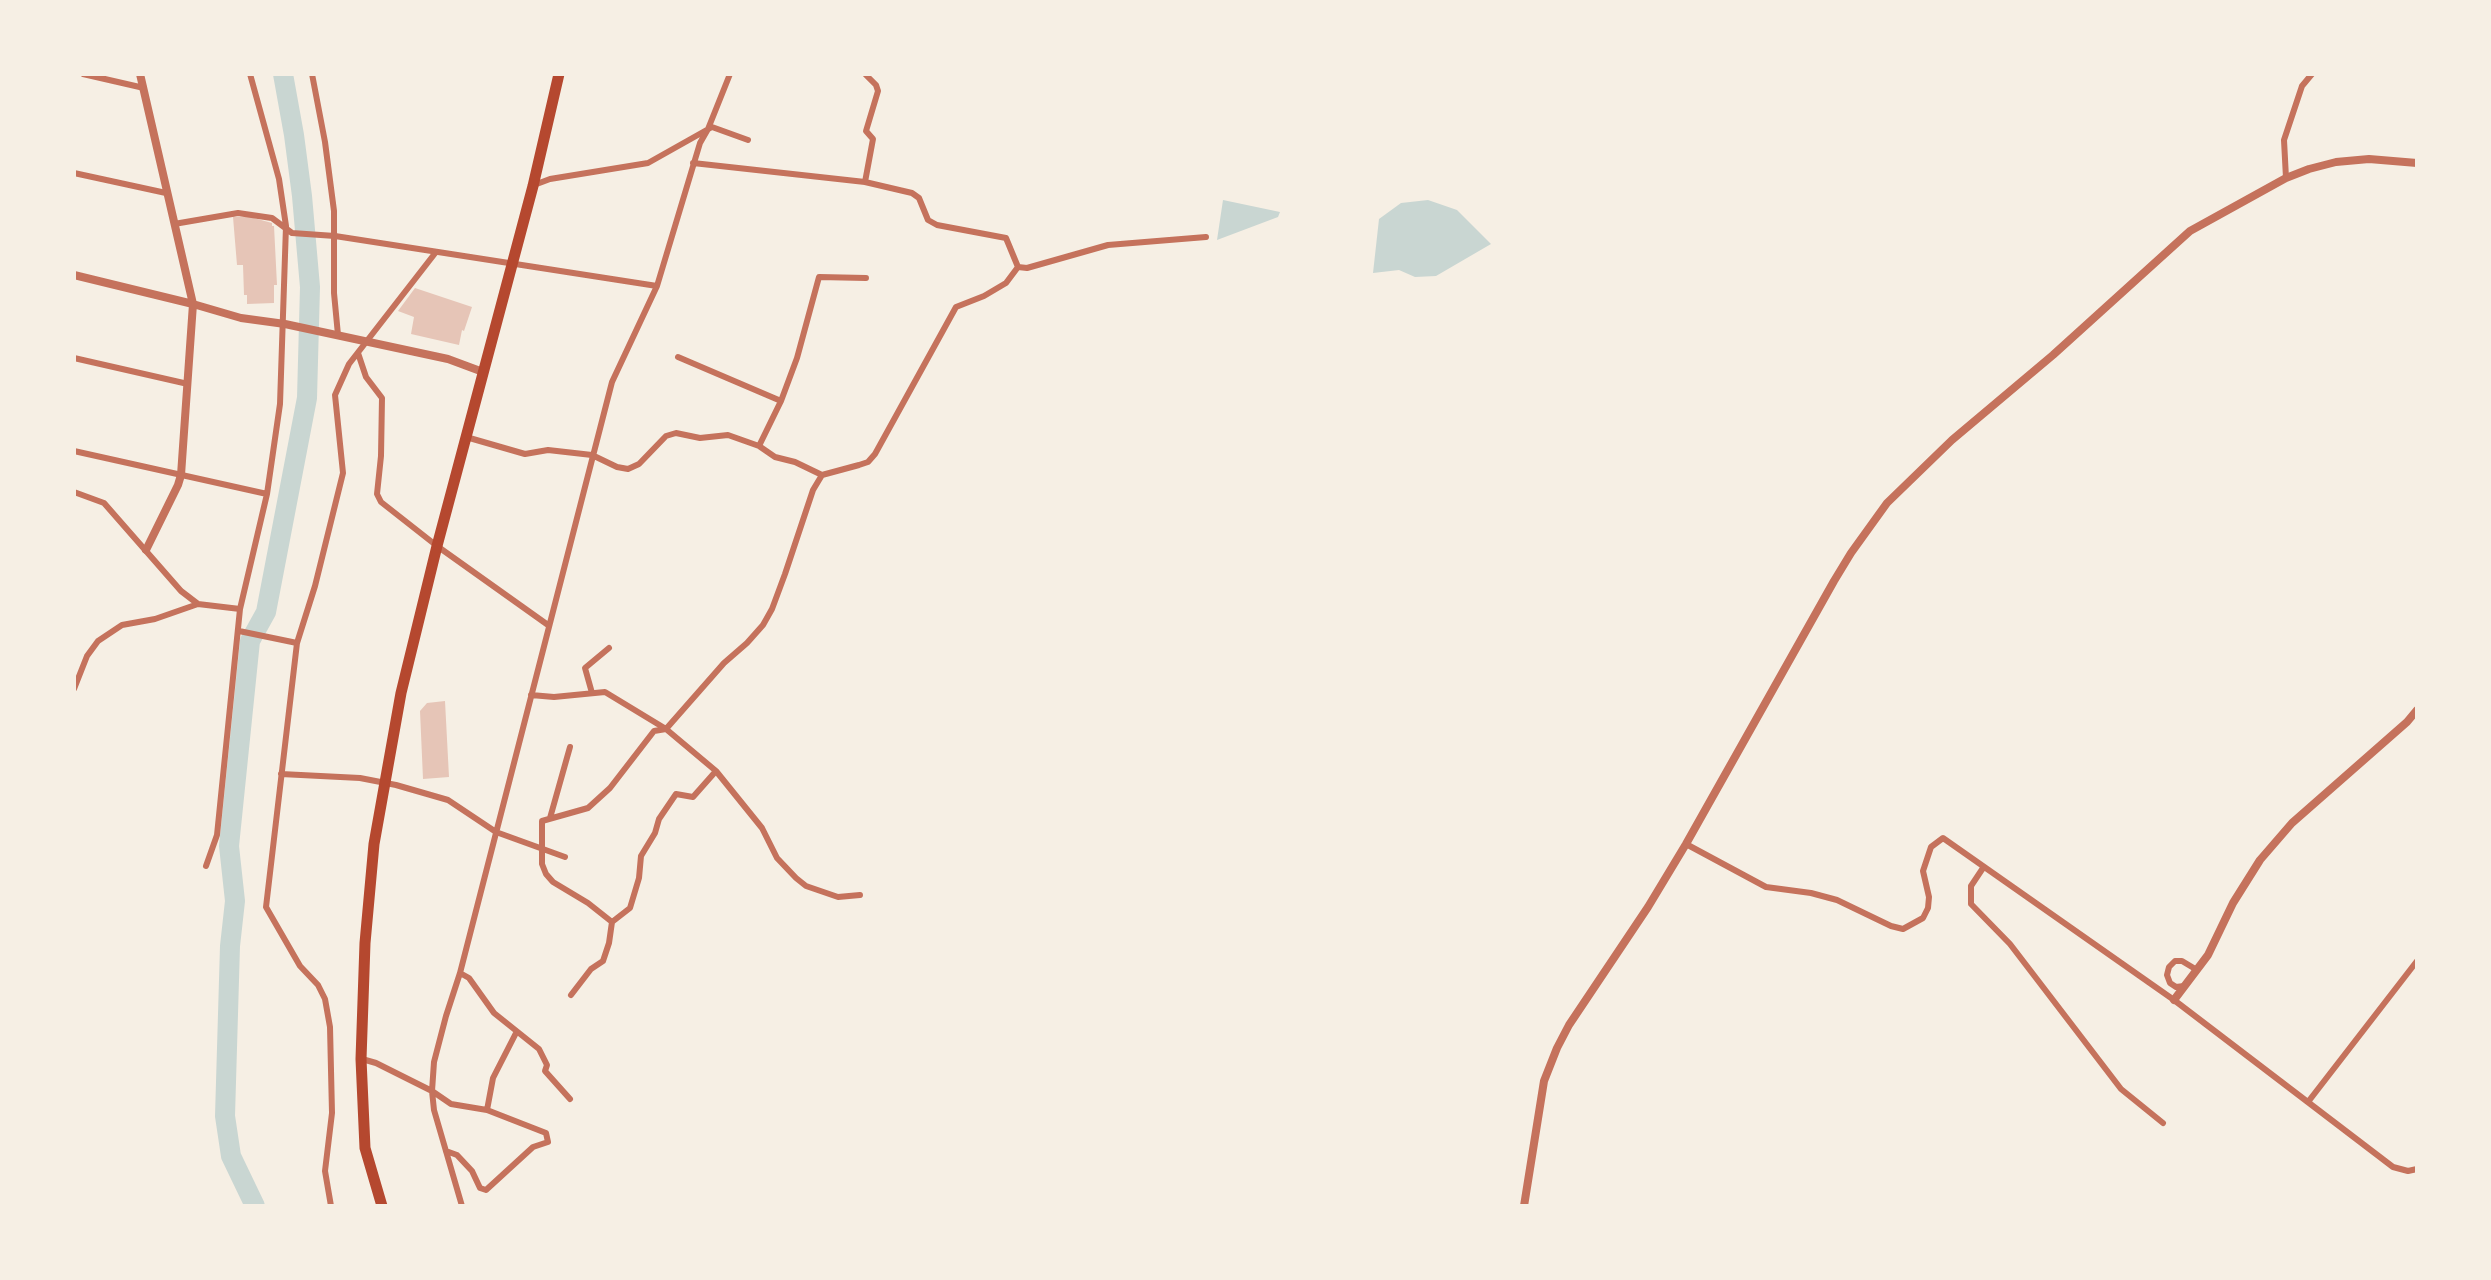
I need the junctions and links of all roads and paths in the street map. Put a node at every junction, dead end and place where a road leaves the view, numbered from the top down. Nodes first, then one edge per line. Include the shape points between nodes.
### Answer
1 (83, 74) edge
2 (140, 74) edge
3 (250, 74) edge
4 (312, 74) edge
5 (559, 74) edge
6 (730, 74) edge
7 (865, 74) edge
8 (2312, 74) edge
9 (144, 88) junction
10 (708, 129) junction
11 (748, 140) dead end
12 (693, 163) junction
13 (2417, 163) edge
14 (74, 173) edge
15 (2286, 178) junction
16 (865, 182) junction
17 (533, 186) junction
18 (166, 193) junction
19 (174, 224) junction
20 (286, 226) junction
21 (331, 236) junction
22 (1206, 237) dead end
23 (436, 252) junction
24 (512, 264) junction
25 (1018, 267) junction
26 (74, 275) edge
27 (866, 278) dead end
28 (657, 286) junction
29 (193, 304) junction
30 (284, 324) junction
31 (334, 334) junction
32 (367, 341) junction
33 (358, 353) junction
34 (678, 357) dead end
35 (74, 358) edge
36 (483, 372) junction
37 (188, 384) junction
38 (781, 401) junction
39 (466, 437) junction
40 (759, 446) junction
41 (74, 451) edge
42 (592, 455) junction
43 (181, 475) junction
44 (822, 475) junction
45 (74, 492) edge
46 (267, 494) junction
47 (437, 546) junction
48 (146, 550) junction
49 (198, 604) junction
50 (240, 609) junction
51 (548, 625) junction
52 (241, 631) junction
53 (297, 643) junction
54 (609, 648) dead end
55 (74, 689) edge
56 (592, 693) junction
57 (531, 695) junction
58 (2417, 710) edge
59 (666, 729) junction
60 (570, 747) dead end
61 (716, 771) junction
62 (281, 774) junction
63 (384, 784) junction
64 (550, 818) junction
65 (496, 832) junction
66 (1686, 844) junction
67 (542, 848) junction
68 (565, 857) dead end
69 (206, 866) dead end
70 (1983, 868) junction
71 (860, 895) dead end
72 (612, 922) junction
73 (2417, 961) edge
74 (2197, 970) junction
75 (460, 973) junction
76 (2184, 986) junction
77 (571, 995) dead end
78 (2174, 1000) junction
79 (516, 1033) junction
80 (361, 1059) junction
81 (432, 1091) junction
82 (570, 1099) dead end
83 (2308, 1102) junction
84 (487, 1110) junction
85 (2163, 1123) dead end
86 (446, 1151) junction
87 (2417, 1169) edge
88 (331, 1206) edge
89 (382, 1206) edge
90 (462, 1206) edge
91 (1524, 1206) edge

1 - 9 street
2 - 9 street
3 - 20 street via 279,179
4 - 21 street via 325,142
5 - 17 highway
6 - 10 street
7 - 16 street via 878,91 866,131 873,139
8 - 15 street via 2302,86 2284,140
9 - 18 street
10 - 11 street
10 - 12 street
10 - 17 street via 648,163
12 - 16 street
12 - 28 street
13 - 15 street via 2336,162
14 - 18 street
15 - 66 street via 2190,231 1887,503 1834,581
16 - 25 street via 912,193 928,220 937,225 1006,238
17 - 24 highway
18 - 19 street
19 - 20 street via 238,213 272,218
19 - 29 street
20 - 21 street via 292,233
20 - 30 street
21 - 23 street
21 - 31 street
22 - 25 street via 1108,245
23 - 24 street
23 - 32 street
24 - 28 street
24 - 36 highway
25 - 44 street via 1006,283 956,307 868,462
26 - 29 street
27 - 38 street via 819,277
28 - 42 street via 612,382
29 - 30 street
29 - 37 street
30 - 31 street
30 - 46 street
31 - 32 street
32 - 33 street
32 - 36 street
33 - 47 street via 366,377 382,398 377,494
33 - 53 street via 335,395 343,473
34 - 38 street
35 - 37 street
36 - 39 highway
37 - 43 street
38 - 40 street
39 - 42 street via 525,454 548,450
39 - 47 highway
40 - 42 street via 728,435 700,438 676,433 628,469
40 - 44 street
41 - 43 street
42 - 51 street
43 - 46 street
43 - 48 street
44 - 59 street via 763,625
45 - 48 street via 104,503
46 - 50 street
47 - 51 street
47 - 63 highway
48 - 49 street
49 - 50 street
49 - 55 street via 122,625 108,634 87,656
50 - 52 street
51 - 57 street
52 - 53 street
52 - 69 street via 217,835
53 - 62 street
54 - 56 street via 585,668
56 - 57 street
56 - 59 street via 605,692
57 - 65 street
58 - 74 street via 2292,823 2260,860
59 - 61 street
59 - 64 street via 654,731 588,808
60 - 64 street
61 - 71 street via 796,878 838,897
61 - 72 street via 693,797 676,794 641,856 630,908
62 - 63 street
62 - 88 street via 266,907 325,999 332,1113 325,1171
63 - 65 street via 448,800
63 - 80 highway via 365,943
64 - 67 street via 542,821
65 - 67 street
65 - 75 street
66 - 70 street via 1766,887 1837,900 1903,929 1923,918 1928,908 1923,871 1931,847 1943,838
66 - 91 street via 1569,1025 1549,1065
67 - 68 street
67 - 72 street via 542,864 553,882
70 - 78 street
70 - 85 street via 1971,886 1971,904 2010,944 2121,1089
72 - 77 street via 603,961
73 - 83 street
74 - 76 street
74 - 76 street via 2179,960 2169,967 2170,983
75 - 79 street
75 - 81 street via 434,1062
76 - 78 street
78 - 83 street
79 - 82 street via 539,1049 545,1071
79 - 84 street via 493,1078
80 - 81 street
80 - 89 highway via 365,1148
81 - 84 street via 451,1104
81 - 86 street
83 - 87 street via 2393,1167
84 - 86 street via 546,1133 548,1142 533,1147 486,1190 457,1155
86 - 90 street

